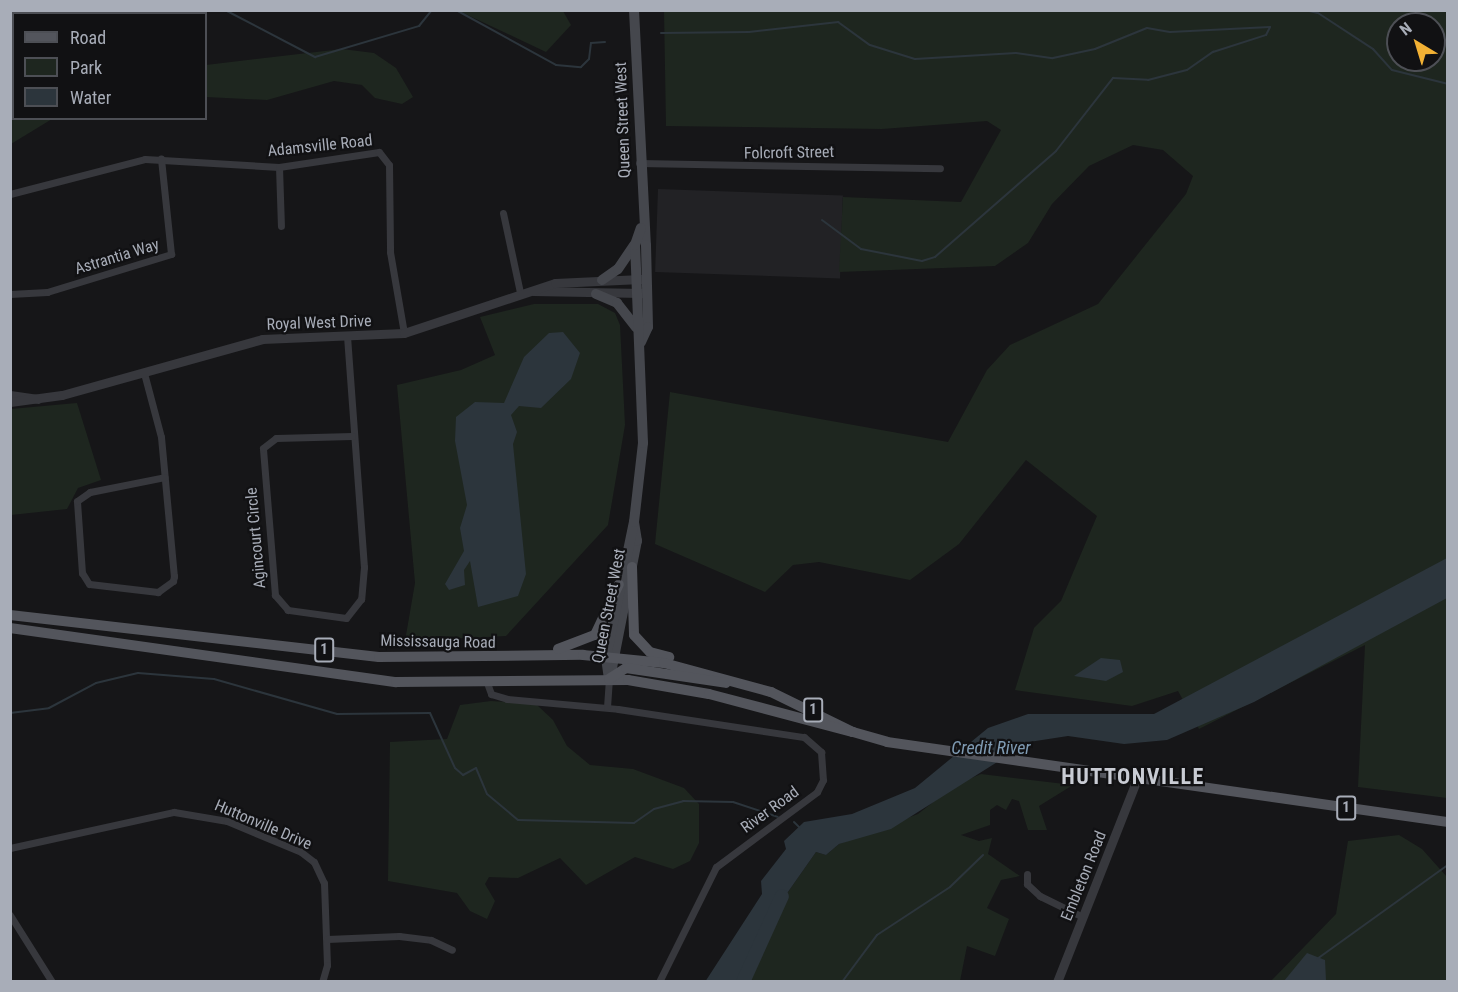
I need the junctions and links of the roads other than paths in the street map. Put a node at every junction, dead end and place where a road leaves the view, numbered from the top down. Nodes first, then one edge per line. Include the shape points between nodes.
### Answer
1 (634, 10) edge
2 (161, 159) junction
3 (639, 163) junction
4 (279, 167) junction
5 (940, 168) dead end
6 (10, 194) edge
7 (503, 213) dead end
8 (281, 226) dead end
9 (641, 228) junction
10 (634, 245) junction
11 (635, 279) junction
12 (647, 279) junction
13 (602, 280) junction
14 (525, 291) junction
15 (647, 292) junction
16 (635, 293) junction
17 (10, 294) edge
18 (596, 294) junction
19 (636, 327) junction
20 (404, 333) junction
21 (347, 336) junction
22 (641, 342) junction
23 (144, 373) junction
24 (10, 395) edge
25 (38, 399) junction
26 (10, 402) edge
27 (352, 436) junction
28 (165, 477) junction
29 (634, 522) junction
30 (632, 567) junction
31 (619, 584) junction
32 (10, 615) edge
33 (10, 628) edge
34 (525, 657) junction
35 (611, 657) junction
36 (724, 676) junction
37 (609, 679) junction
38 (486, 680) junction
39 (744, 682) junction
40 (607, 707) junction
41 (853, 732) junction
42 (1136, 781) junction
43 (1448, 822) edge
44 (10, 848) edge
45 (1027, 874) dead end
46 (10, 915) edge
47 (1083, 917) junction
48 (327, 939) junction
49 (452, 951) dead end
50 (52, 981) edge
51 (322, 981) edge
52 (659, 981) edge
53 (1057, 981) edge

1 - 3 main road, Queen Street West
2 - 4 street, Adamsville Road
2 - 6 street, Adamsville Road via 135,160
2 - 17 street, Astrantia Way via 171,254 47,292
3 - 5 street, Folcroft Street
3 - 9 main road, Queen Street West
4 - 8 street
4 - 20 street, Adamsville Road via 369,151 386,158 391,259
7 - 14 street
9 - 10 main road, Queen Street West
9 - 12 main road, Queen Street West
10 - 11 main road, Queen Street West
10 - 13 main road via 618,269
11 - 12 street, Royal West Drive
11 - 13 street, Royal West Drive
11 - 16 main road, Queen Street West
12 - 15 main road, Queen Street West
13 - 14 street, Royal West Drive via 555,283
14 - 18 street, Royal West Drive
14 - 20 street, Royal West Drive
15 - 16 street, Royal West Drive
15 - 22 main road, Queen Street West via 648,327
16 - 18 street, Royal West Drive
16 - 19 main road, Queen Street West
18 - 19 main road via 617,303
19 - 22 main road, Queen Street West
20 - 21 street, Royal West Drive
21 - 23 street, Royal West Drive via 262,339
21 - 27 street, Agincourt Circle
22 - 29 main road, Queen Street West via 644,419
23 - 25 street, Royal West Drive
23 - 28 street via 158,423
24 - 25 street, Royal West Drive
25 - 26 street, Royal West Drive
27 - 27 street, Agincourt Circle via 276,438 263,448 275,596 288,610 346,618 359,605 364,567
28 - 28 street via 171,584 159,592 89,584 82,573 78,501 101,489
29 - 30 main road, Queen Street West
29 - 31 main road, Queen Street West
30 - 35 main road, Queen Street West
30 - 36 main road via 630,624 639,641 657,655 714,666
31 - 34 main road via 595,635 570,648 530,650
31 - 35 main road, Queen Street West
32 - 34 main road, Mississauga Road / 1 via 379,657
33 - 38 main road, Mississauga Road / 1 via 396,682
34 - 35 main road, Mississauga Road / 1
35 - 36 main road, Mississauga Road / 1
35 - 37 main road, Queen Street West
36 - 39 main road, Mississauga Road / 1
37 - 38 main road, Mississauga Road / 1
37 - 39 main road via 626,668
37 - 40 street
37 - 41 main road, Mississauga Road / 1 via 710,694
38 - 40 street, River Road via 491,694
39 - 41 main road, Mississauga Road / 1
40 - 52 street, River Road via 804,737 824,759 824,780 817,792 716,867
41 - 42 main road, Mississauga Road / 1 via 926,749
42 - 43 main road, Mississauga Road / 1
42 - 47 street, Embleton Road
44 - 48 street, Huttonville Drive via 154,814 199,813 227,821 314,862 324,883
45 - 47 street via 1027,884 1040,896
46 - 50 street
47 - 53 street, Embleton Road
48 - 49 street via 399,936 431,940
48 - 51 street, Huttonville Drive

